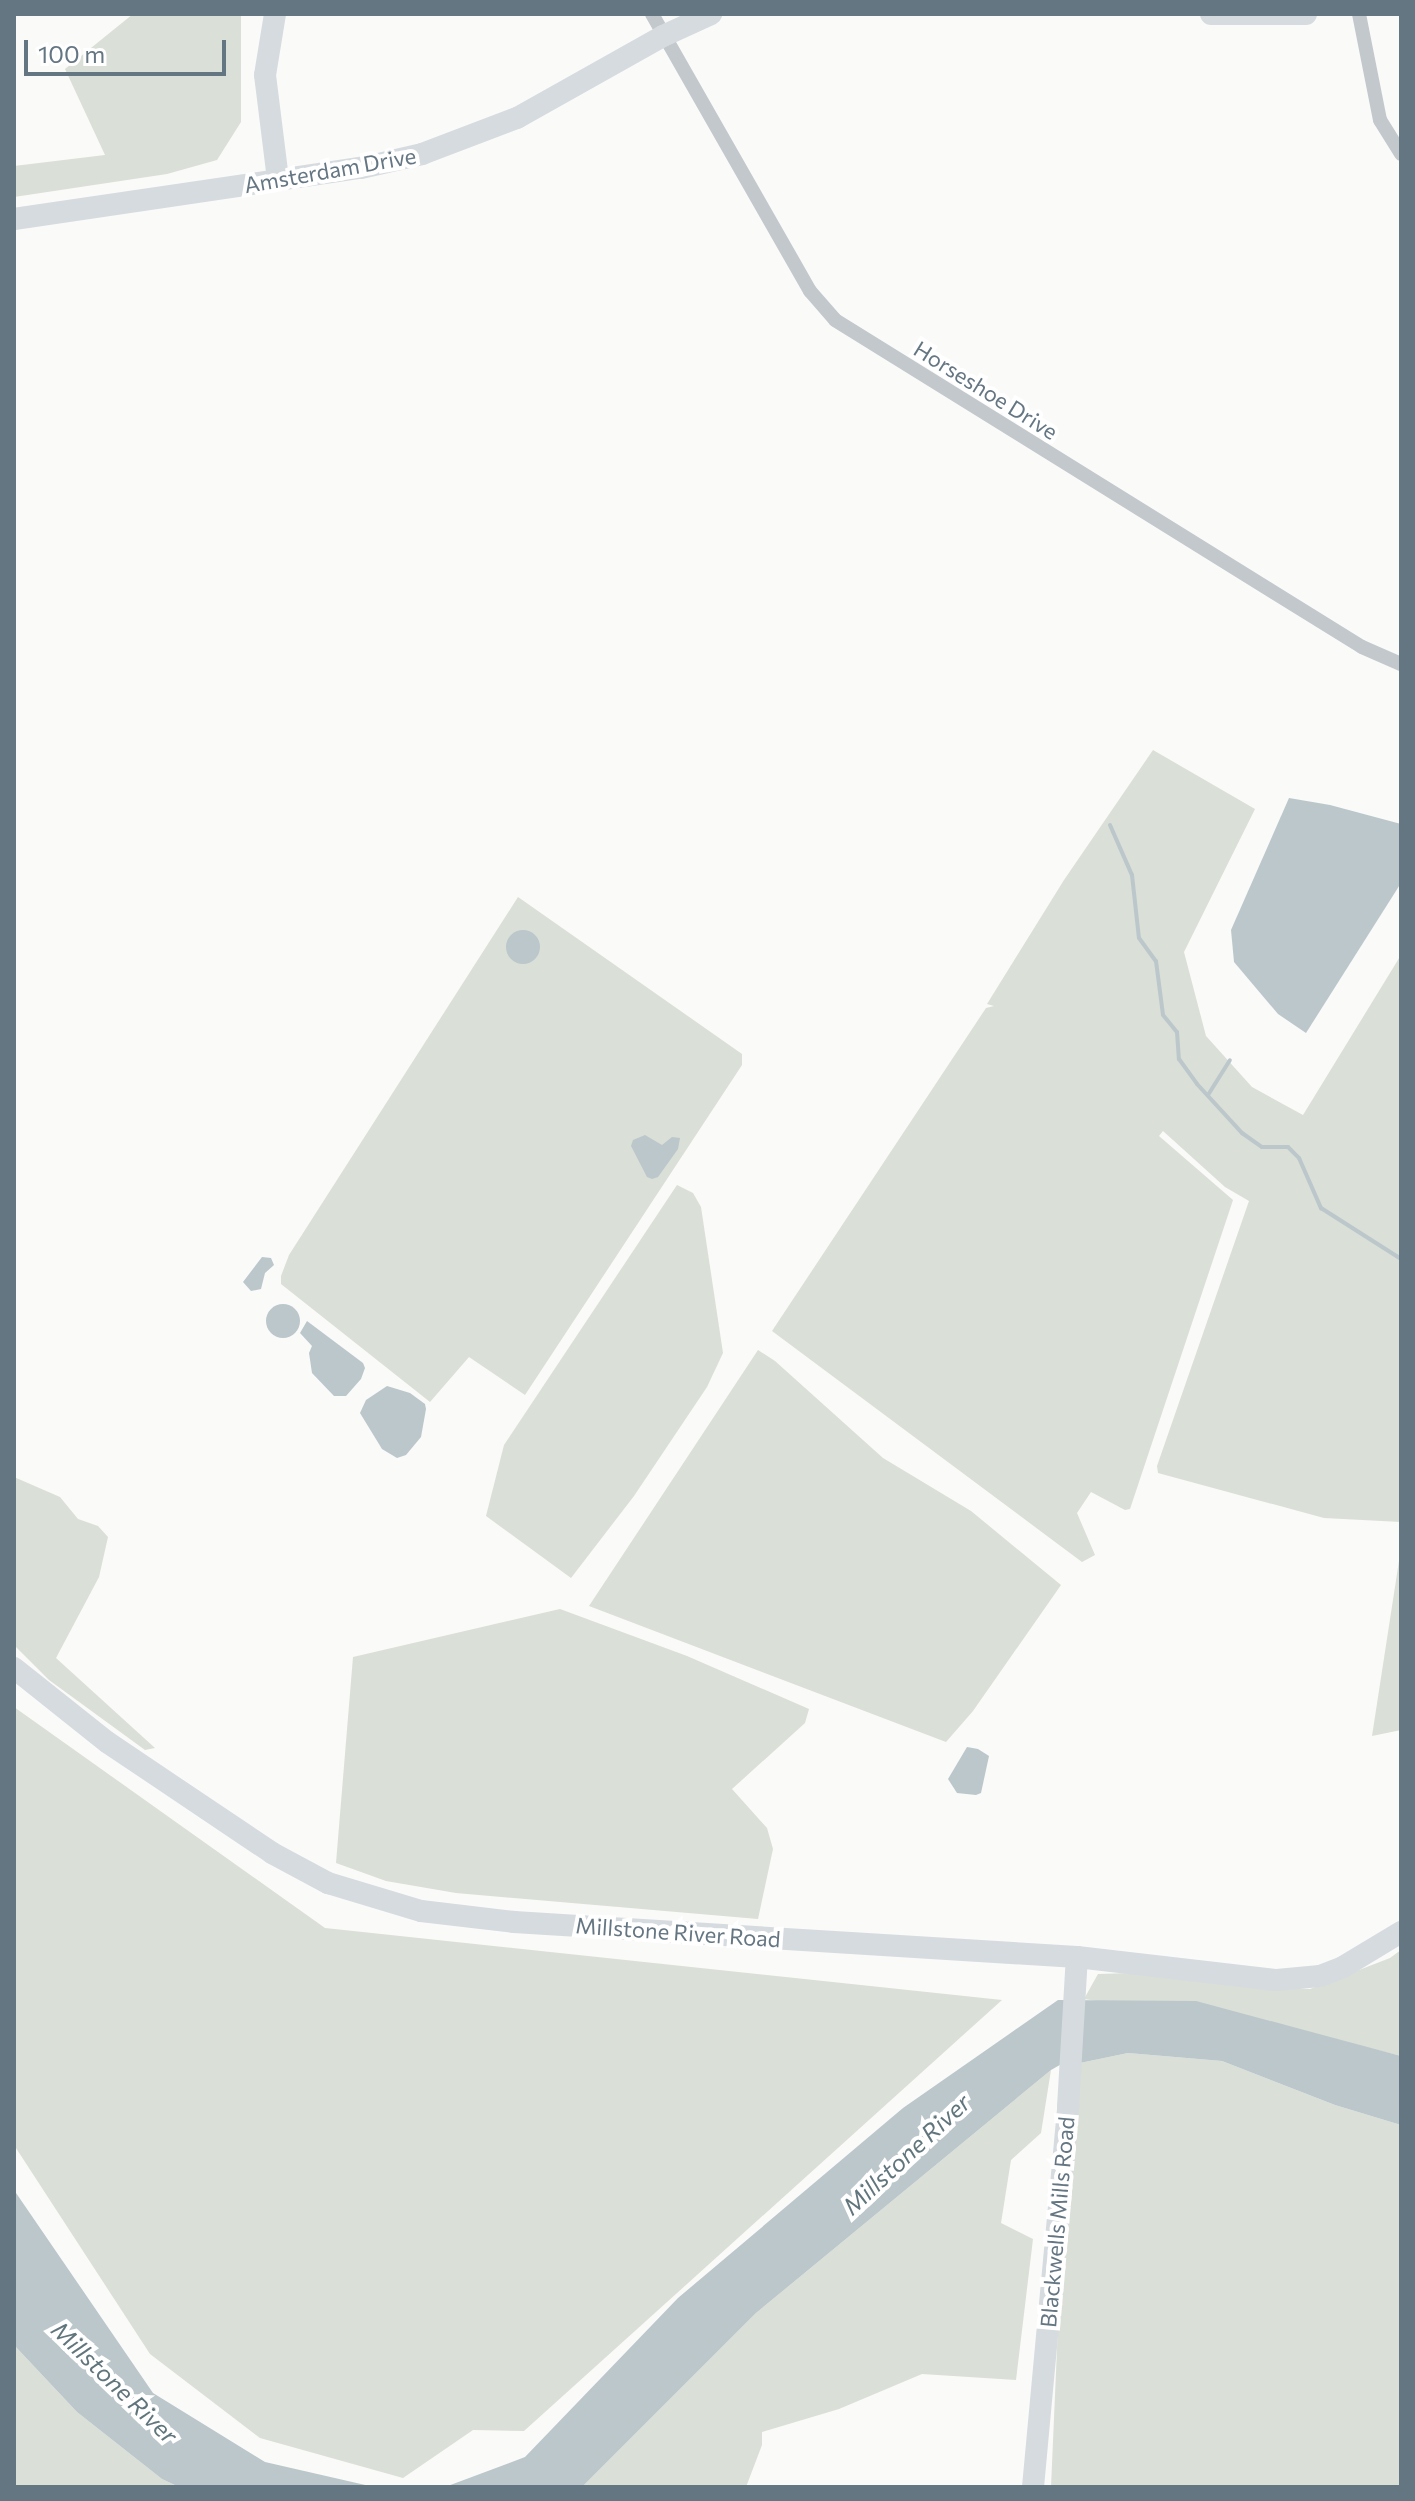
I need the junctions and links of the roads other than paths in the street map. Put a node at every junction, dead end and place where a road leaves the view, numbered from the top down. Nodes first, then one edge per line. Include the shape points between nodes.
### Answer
1 (275, 14) edge
2 (652, 14) edge
3 (711, 14) edge
4 (1211, 14) edge
5 (1306, 14) edge
6 (1359, 14) edge
7 (663, 36) junction
8 (1401, 154) edge
9 (278, 180) junction
10 (14, 219) edge
11 (1401, 664) edge
12 (14, 1668) edge
13 (1401, 1932) edge
14 (1077, 1957) junction
15 (1033, 2487) edge

1 - 9 street via 265,75
2 - 7 street, Horseshoe Drive
3 - 7 street, Amsterdam Drive
4 - 5 street
6 - 8 street via 1380,120
7 - 9 street, Amsterdam Drive via 517,118 468,138 392,162
7 - 11 street, Horseshoe Drive via 810,291 835,320 1362,647
9 - 10 street, Amsterdam Drive
12 - 14 street, Millstone River Road via 107,1742 272,1853 328,1883 389,1904 514,1922
13 - 14 street, Millstone River Road via 1343,1967 1298,1979
14 - 15 street, Blackwells Mills Road

